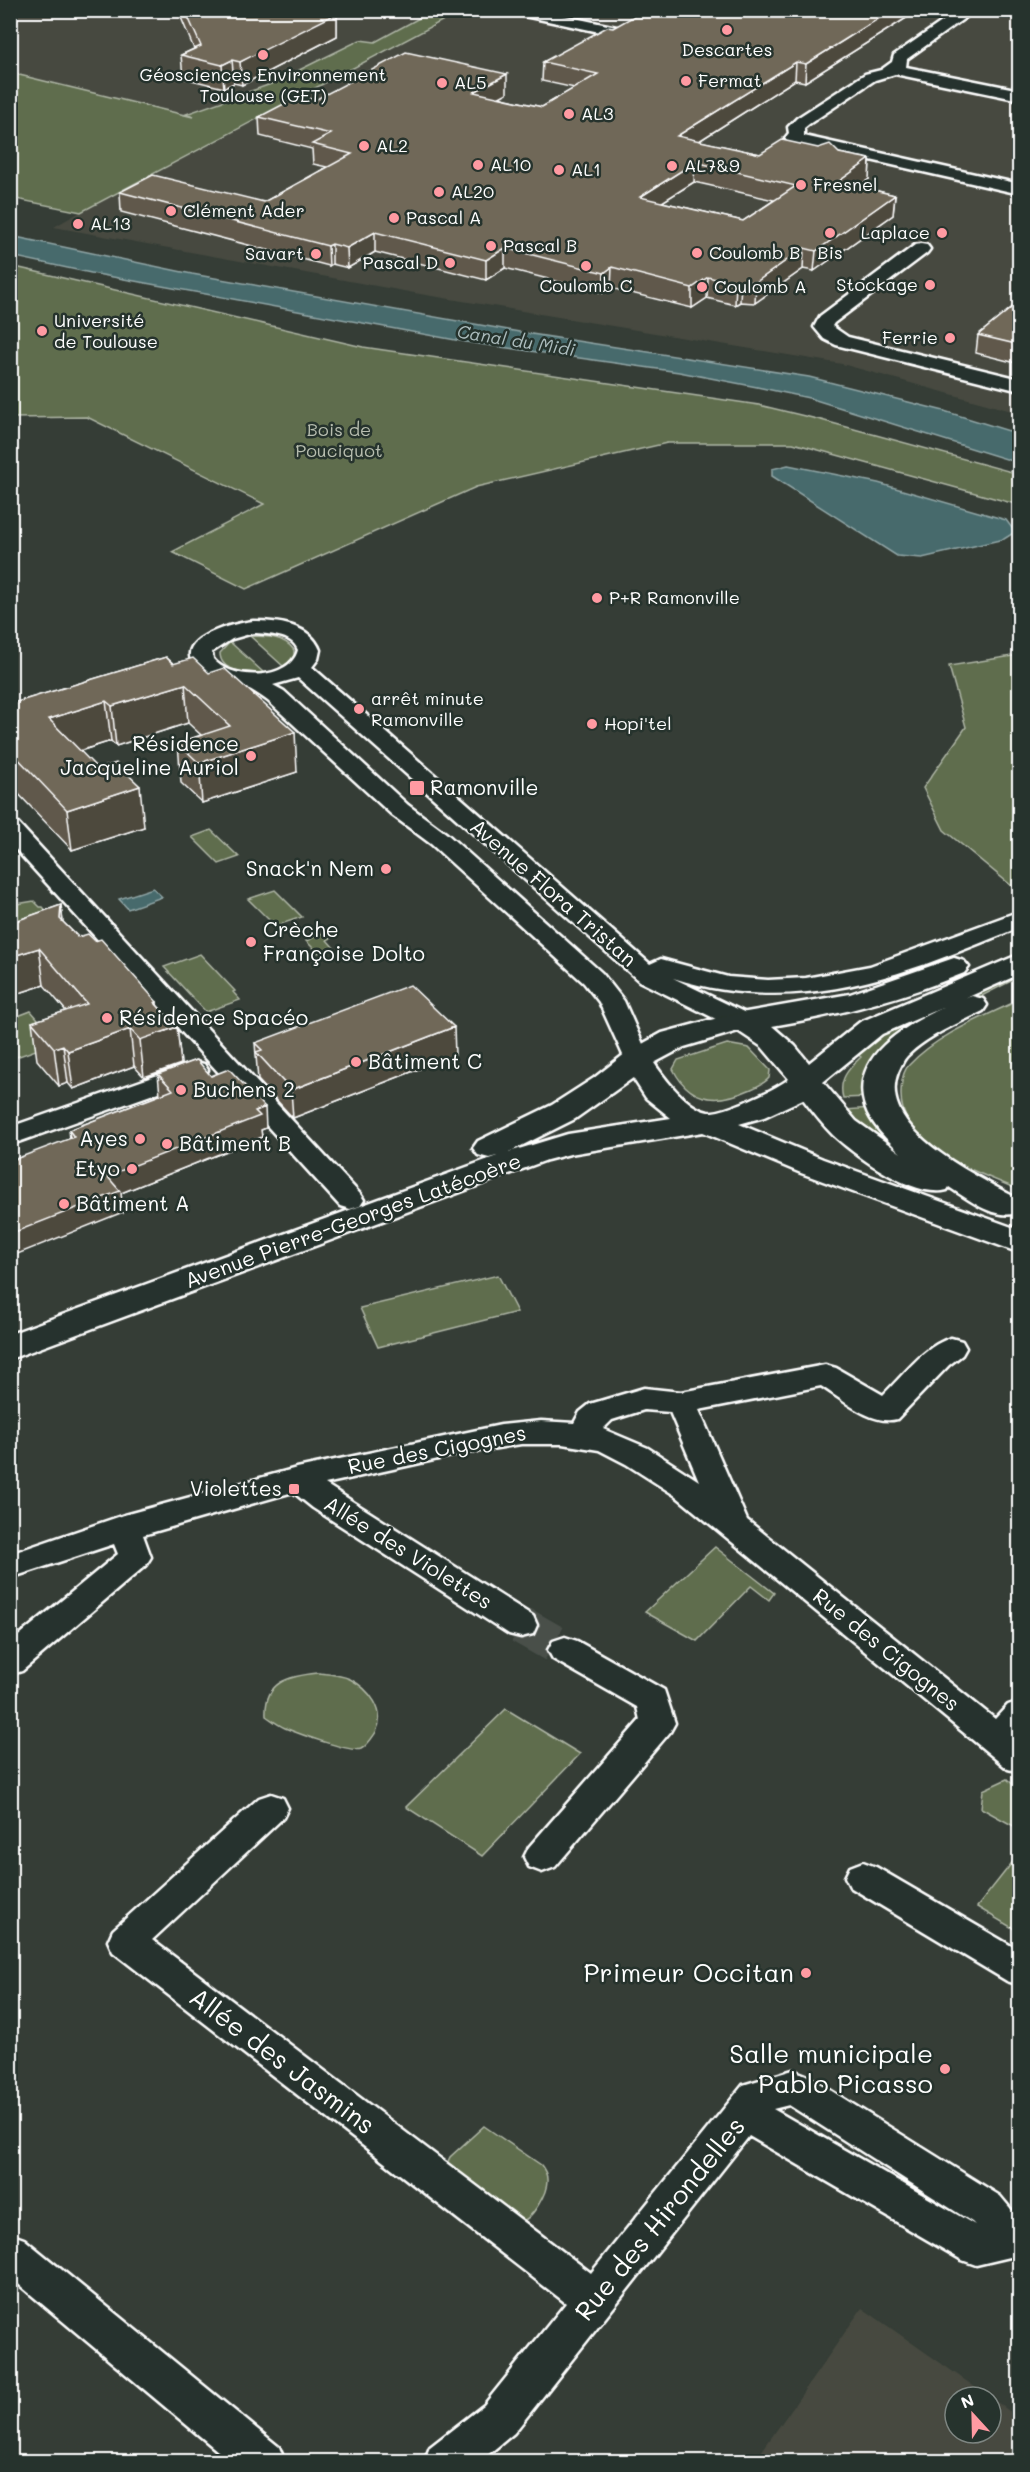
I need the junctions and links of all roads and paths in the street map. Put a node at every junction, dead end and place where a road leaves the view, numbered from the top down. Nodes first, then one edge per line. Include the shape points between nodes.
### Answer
1 (515, 10) edge
2 (663, 10) edge
3 (969, 10) edge
4 (894, 69) junction
5 (1020, 95) edge
6 (1020, 189) edge
7 (921, 249) dead end
8 (1020, 385) edge
9 (299, 668) junction
10 (251, 681) junction
11 (10, 828) edge
12 (1020, 918) edge
13 (1020, 940) edge
14 (630, 960) junction
15 (1020, 963) edge
16 (1020, 981) edge
17 (743, 1022) junction
18 (637, 1060) junction
19 (222, 1061) junction
20 (806, 1082) junction
21 (704, 1122) junction
22 (10, 1137) edge
23 (350, 1200) junction
24 (1013, 1209) edge
25 (1020, 1242) edge
26 (10, 1328) edge
27 (10, 1347) edge
28 (951, 1347) dead end
29 (681, 1403) junction
30 (585, 1435) junction
31 (297, 1479) junction
32 (734, 1525) junction
33 (124, 1527) junction
34 (10, 1566) edge
35 (521, 1625) tunnel mouth
36 (565, 1650) tunnel mouth
37 (10, 1662) edge
38 (1020, 1714) edge
39 (1008, 1750) edge
40 (271, 1808) dead end
41 (542, 1857) dead end
42 (863, 1877) dead end
43 (1020, 1970) edge
44 (1015, 2240) edge
45 (10, 2252) edge
46 (596, 2301) junction
47 (264, 2462) edge
48 (445, 2462) edge

1 - 2 street via 623,33
3 - 4 street via 899,58 900,64
4 - 5 street
4 - 6 street via 870,77 803,121 793,138
7 - 8 street via 826,320 823,327 842,341
9 - 10 street via 281,676
9 - 10 street via 308,655 305,641 286,631 241,628 207,643 199,671
9 - 14 street, Avenue Flora Tristan
10 - 18 street, Avenue Flora Tristan via 276,696 593,978 611,1001
11 - 19 street
12 - 14 street via 894,967 821,986 728,985
13 - 17 main road via 868,998
14 - 17 street, Avenue Flora Tristan via 648,976
15 - 20 main road via 871,1028
16 - 24 main road via 907,1041 887,1060 878,1091 886,1118 905,1140 939,1166
17 - 18 main road, Avenue Pierre-Georges Latécoère via 676,1038
17 - 20 main road via 759,1029 785,1051
18 - 21 main road via 665,1099
18 - 23 main road, Avenue Pierre-Georges Latécoère via 545,1124
19 - 22 street
19 - 23 street
20 - 21 main road, Avenue Pierre-Georges Latécoère via 760,1107
20 - 24 main road via 836,1119 877,1152 926,1180
21 - 25 main road
21 - 27 main road, Avenue Pierre-Georges Latécoère via 568,1144 536,1153
23 - 26 main road, Avenue Pierre-Georges Latécoère
28 - 29 street via 886,1411 825,1375
29 - 30 street via 644,1399 601,1412 591,1420
29 - 32 street
30 - 31 street, Rue des Cigognes via 524,1432
30 - 32 street, Rue des Cigognes via 633,1454 687,1488
31 - 33 street, Rue des Cigognes
31 - 35 street, Allée des Violettes
32 - 39 street, Rue des Cigognes
33 - 34 street, Rue des Cigognes
33 - 37 street via 135,1557
36 - 41 street via 652,1699 658,1723
38 - 39 street
40 - 46 street, Allée des Jasmins via 126,1941
42 - 43 street
44 - 46 street, Rue des Hirondelles via 976,2247 745,2113
45 - 47 street
46 - 48 street, Rue des Hirondelles via 499,2419

